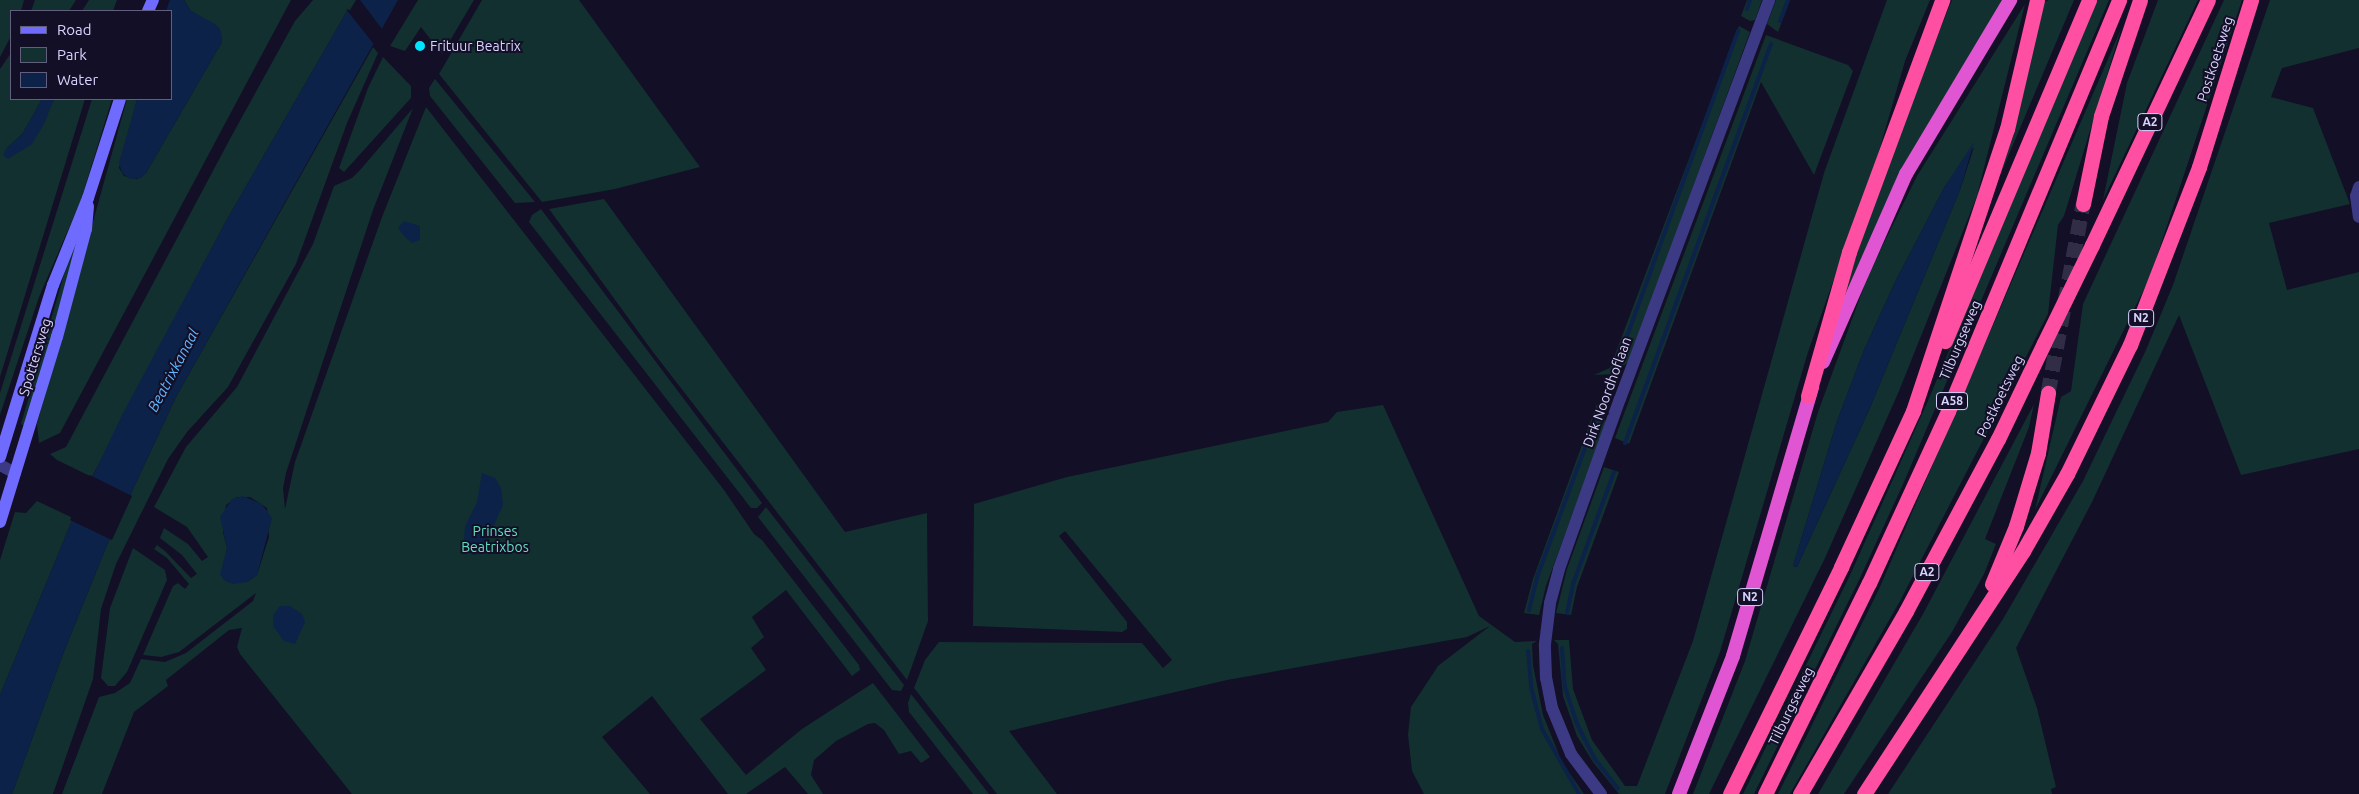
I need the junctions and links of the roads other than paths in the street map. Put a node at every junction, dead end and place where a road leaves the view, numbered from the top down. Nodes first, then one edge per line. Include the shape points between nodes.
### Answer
1 (1768, 0) edge
2 (1942, 0) edge
3 (2010, 0) edge
4 (2037, 0) edge
5 (2089, 0) edge
6 (2119, 0) edge
7 (2140, 0) edge
8 (2208, 0) edge
9 (2251, 0) edge
10 (120, 100) edge
11 (2359, 187) edge
12 (88, 198) junction
13 (2083, 204) tunnel mouth
14 (2359, 217) edge
15 (2048, 393) tunnel mouth
16 (1808, 396) junction
17 (1913, 411) junction
18 (1, 449) edge
19 (21, 455) junction
20 (0, 465) edge
21 (15, 473) junction
22 (0, 522) edge
23 (1980, 613) junction
24 (1601, 794) edge
25 (1679, 794) edge
26 (1730, 794) edge
27 (1766, 794) edge
28 (1800, 794) edge
29 (1864, 794) edge

1 - 24 street, Dirk Noordhoflaan via 1620,399 1559,569 1550,603 1545,644 1546,678 1552,708 1571,754
2 - 16 highway via 1849,252
3 - 16 highway, N2 via 1906,174
4 - 17 highway, Tilburgseweg / A58 via 2004,138
5 - 17 highway
6 - 27 highway, Tilburgseweg / A58 via 1948,411
7 - 13 highway via 2101,116
8 - 28 highway, Postkoetsweg / A2, bridge via 1998,439 1906,611
9 - 23 highway, Postkoetsweg / N2 via 2199,167 2130,345 2067,474 2023,550
10 - 12 main road, Spottersweg
11 - 14 street via 2356,196
12 - 18 main road, Spottersweg via 53,285
12 - 19 main road, Spottersweg via 86,229
15 - 23 highway via 2036,462 2016,526
16 - 25 highway, N2 via 1733,656
17 - 26 highway, Tilburgseweg
18 - 19 street
19 - 21 main road, Spottersweg
20 - 21 street
21 - 22 main road, Spottersweg
23 - 29 highway, N2 via 1957,654

